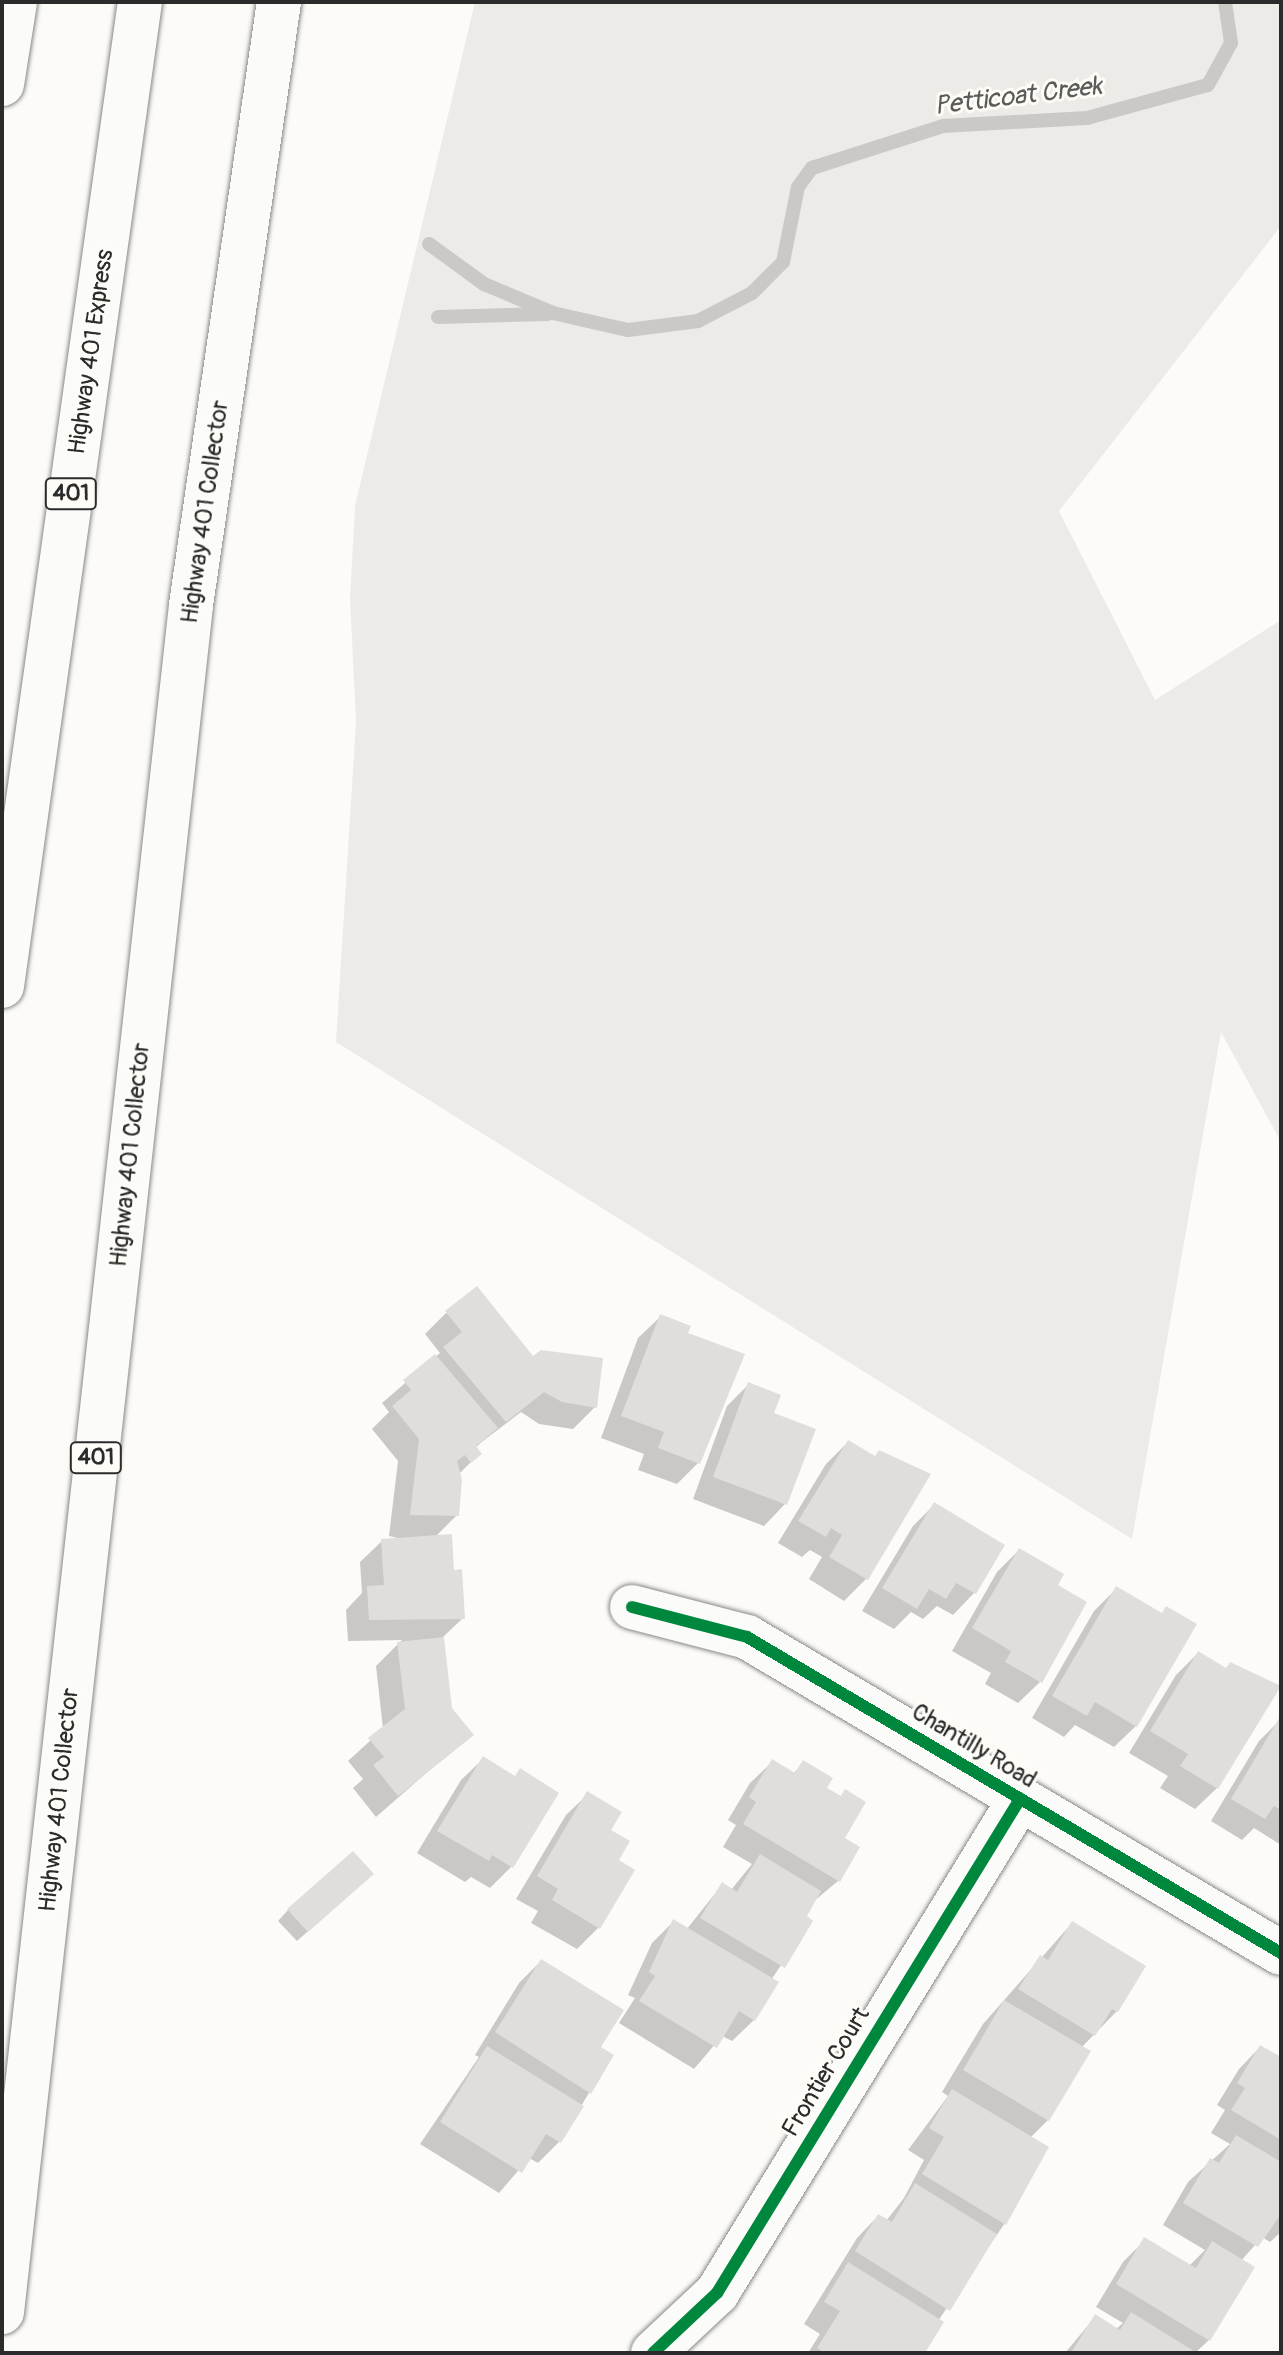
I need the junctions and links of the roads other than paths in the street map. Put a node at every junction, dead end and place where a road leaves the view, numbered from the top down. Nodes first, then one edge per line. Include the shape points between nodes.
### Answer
1 (15, 2) edge
2 (140, 2) edge
3 (279, 2) edge
4 (2, 84) edge
5 (2, 986) edge
6 (632, 1607) dead end
7 (1020, 1799) junction
8 (1281, 1953) edge
9 (2, 2312) edge
10 (653, 2353) edge

1 - 4 main road
2 - 5 main road, Highway 401 Express / 401
3 - 9 main road, Highway 401 Collector / 401 via 191,605
6 - 7 main road, Chantilly Road via 747,1637
7 - 8 main road, Chantilly Road
7 - 10 main road, Frontier Court via 717,2293

